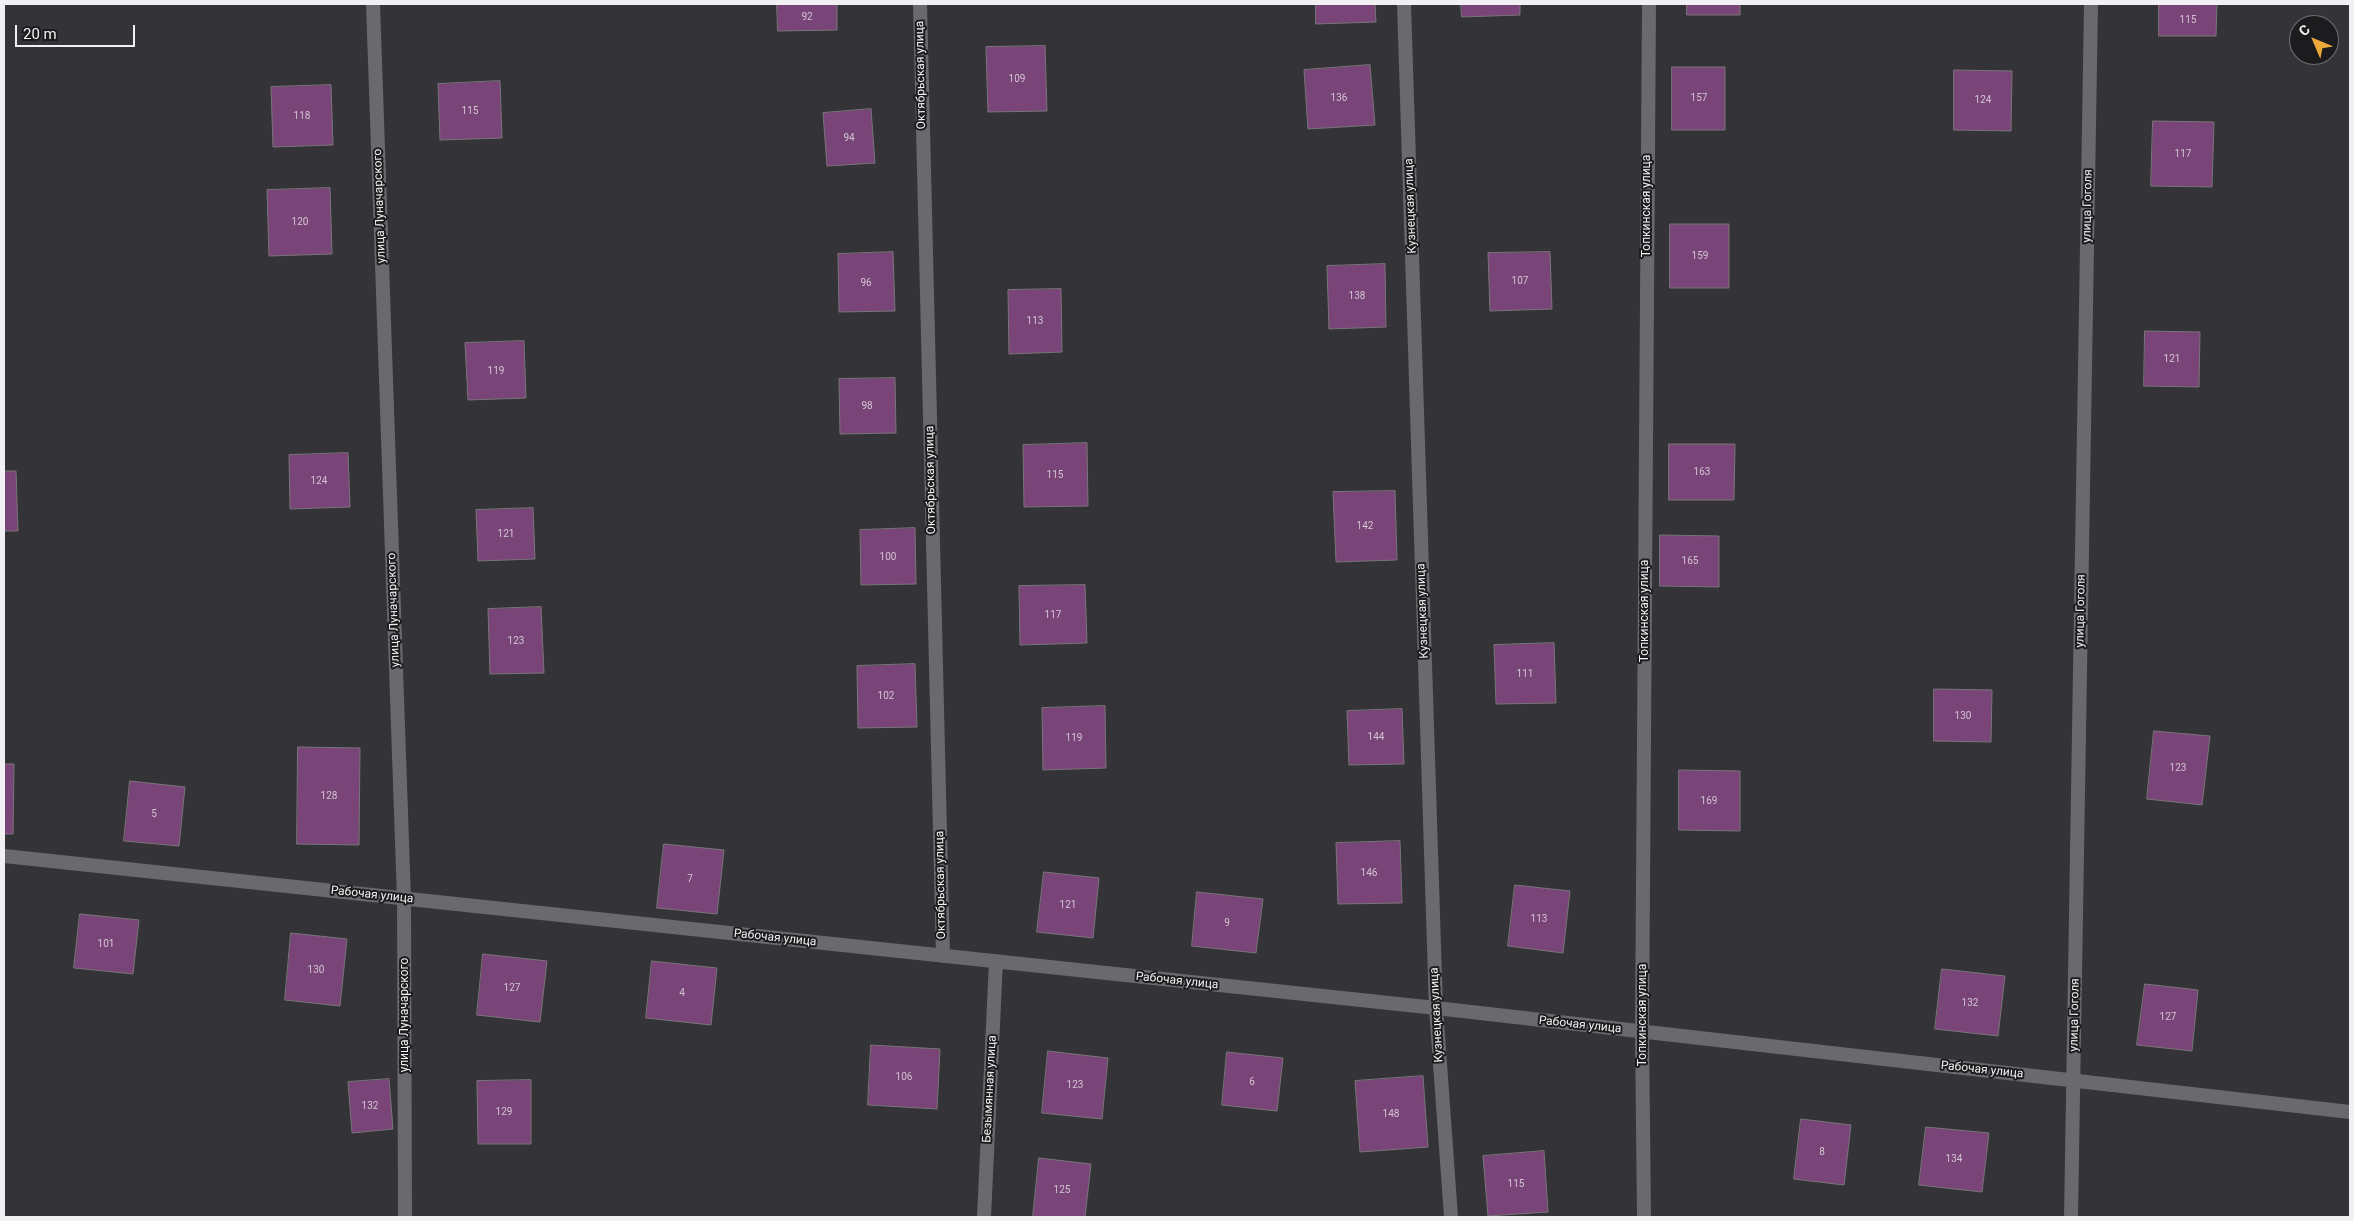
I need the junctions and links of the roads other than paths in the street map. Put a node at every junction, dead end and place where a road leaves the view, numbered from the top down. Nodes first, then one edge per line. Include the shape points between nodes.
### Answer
1 (373, 4) edge
2 (920, 4) edge
3 (1404, 4) edge
4 (1648, 4) edge
5 (2091, 4) edge
6 (4, 856) edge
7 (404, 899) junction
8 (943, 956) junction
9 (996, 961) junction
10 (1436, 1008) junction
11 (1642, 1032) junction
12 (2074, 1081) junction
13 (2350, 1112) edge
14 (405, 1217) edge
15 (984, 1217) edge
16 (1451, 1217) edge
17 (1644, 1217) edge
18 (2071, 1217) edge

1 - 7 street, улица Луначарского
2 - 8 street, Октябрьская улица
3 - 10 street, Кузнецкая улица
4 - 11 street, Топкинская улица
5 - 12 street, улица Гоголя
6 - 7 street, Рабочая улица
7 - 8 street, Рабочая улица
7 - 14 street, улица Луначарского
8 - 9 street, Рабочая улица
9 - 10 street, Рабочая улица
9 - 15 street, Безымянная улица
10 - 11 street, Рабочая улица
10 - 16 street, Кузнецкая улица
11 - 12 street, Рабочая улица
11 - 17 street, Топкинская улица
12 - 13 street, Рабочая улица
12 - 18 street, улица Гоголя

